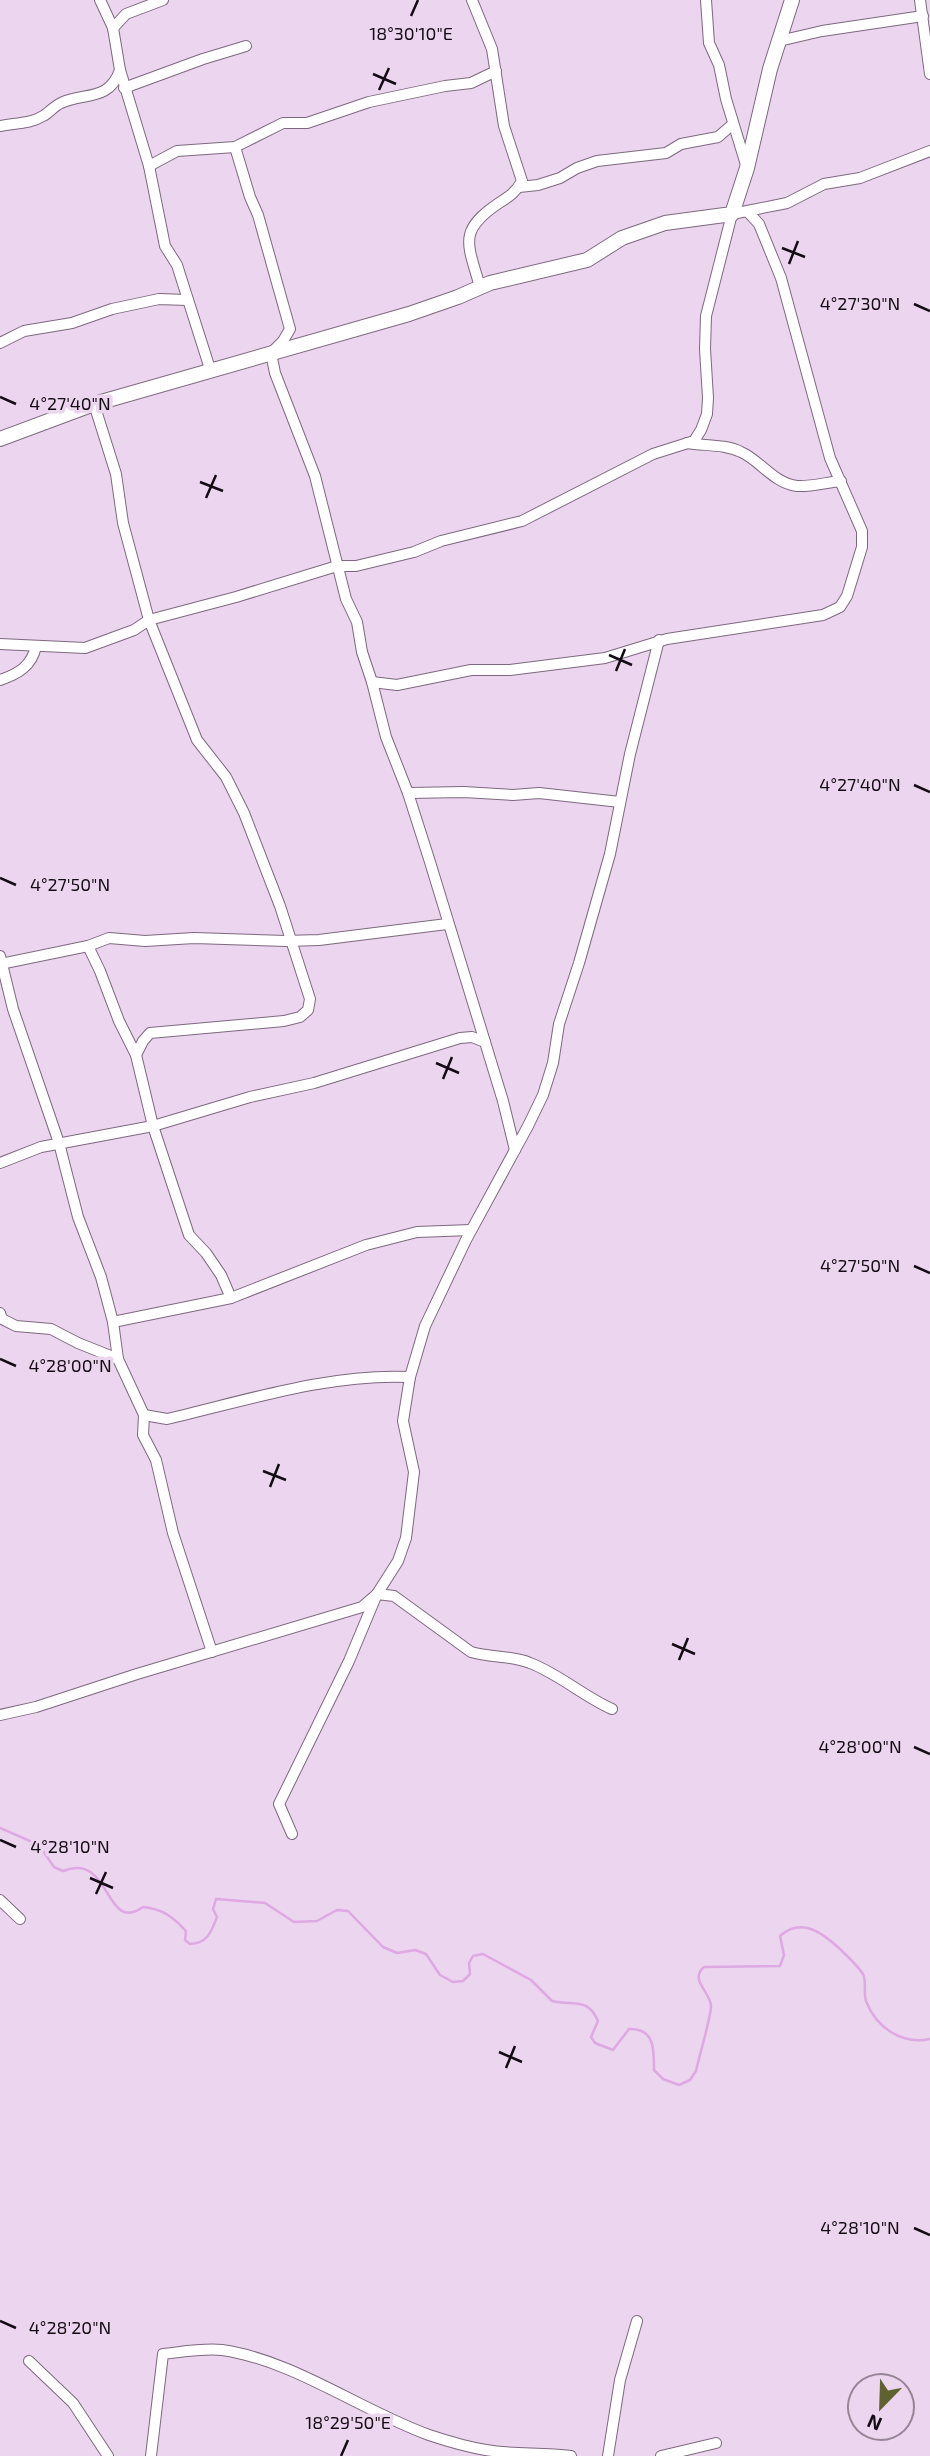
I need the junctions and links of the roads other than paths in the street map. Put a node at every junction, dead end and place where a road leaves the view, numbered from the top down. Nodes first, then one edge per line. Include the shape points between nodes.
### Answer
1 (100, 0) edge
2 (163, 0) edge
3 (472, 0) edge
4 (706, 0) edge
5 (792, 0) edge
6 (923, 7) edge
7 (113, 27) junction
8 (779, 41) junction
9 (246, 46) dead end
10 (120, 71) junction
11 (496, 71) junction
12 (930, 74) edge
13 (124, 88) junction
14 (733, 124) junction
15 (0, 126) edge
16 (235, 146) junction
17 (930, 151) edge
18 (149, 166) junction
19 (747, 168) junction
20 (519, 187) junction
21 (748, 212) junction
22 (733, 214) junction
23 (480, 287) junction
24 (187, 300) junction
25 (0, 343) edge
26 (271, 354) junction
27 (211, 372) junction
28 (94, 404) junction
29 (0, 439) edge
30 (687, 443) junction
31 (841, 481) junction
32 (337, 566) junction
33 (149, 620) junction
34 (659, 640) junction
35 (0, 644) edge
36 (36, 646) junction
37 (0, 680) edge
38 (373, 682) junction
39 (408, 793) junction
40 (620, 802) junction
41 (447, 924) junction
42 (290, 941) junction
43 (88, 946) junction
44 (1, 961) edge
45 (485, 1042) junction
46 (136, 1055) junction
47 (153, 1126) junction
48 (59, 1143) junction
49 (515, 1150) junction
50 (0, 1163) edge
51 (471, 1230) junction
52 (231, 1298) junction
53 (0, 1313) edge
54 (113, 1322) junction
55 (118, 1359) junction
56 (410, 1377) junction
57 (144, 1415) junction
58 (377, 1594) junction
59 (212, 1652) junction
60 (612, 1709) dead end
61 (0, 1715) edge
62 (292, 1834) dead end
63 (0, 1900) edge
64 (20, 1919) dead end
65 (638, 2322) dead end
66 (29, 2361) dead end
67 (716, 2443) dead end
68 (108, 2456) edge
69 (151, 2456) edge
70 (571, 2456) edge
71 (608, 2456) edge
72 (661, 2456) edge

1 - 7 street
2 - 7 street via 126,14
3 - 11 street
4 - 14 street via 709,43
5 - 8 street
6 - 8 street
6 - 12 street
7 - 10 street
8 - 19 street
9 - 13 street
10 - 13 street
10 - 15 street via 117,80 102,92 62,102 24,123
11 - 16 street via 471,83 369,102 307,123 283,122
11 - 20 street via 504,126 522,181
13 - 18 street
14 - 19 street
14 - 20 street via 718,137 681,144 666,153 597,161 561,178
16 - 18 street via 177,151
16 - 26 street via 290,329
17 - 21 street via 860,178 824,184 787,203
18 - 24 street via 164,246 177,265
19 - 22 street
20 - 23 street via 482,214 468,237
21 - 22 street
21 - 31 street via 759,224 781,278 819,424
22 - 23 street via 665,223 622,238 587,260
22 - 30 street via 706,316 707,414 694,441
23 - 26 street via 409,314
24 - 25 street via 159,299 123,306 72,323 24,331
24 - 27 street
26 - 27 street
26 - 32 street via 315,476
27 - 28 street
28 - 29 street
28 - 33 street via 116,474
30 - 31 street via 726,446 744,453 776,478 797,486
30 - 32 street via 641,459 523,521 414,552
31 - 34 street via 862,531 859,557 840,607 823,615
32 - 33 street
32 - 38 street
33 - 36 street via 85,648
33 - 42 street via 197,740 226,777 244,813
34 - 38 street via 605,657 510,670 471,670 397,685
34 - 40 street
35 - 36 street
36 - 37 street via 34,658 18,674
38 - 39 street via 386,737
39 - 40 street via 539,793
39 - 41 street
40 - 49 street via 610,854 559,1024 554,1063
41 - 42 street
41 - 45 street
42 - 43 street via 109,938
42 - 46 street via 310,999 308,1010 300,1017 150,1032
43 - 44 street
43 - 46 street
44 - 48 street
45 - 47 street via 460,1038
45 - 49 street
46 - 47 street
47 - 48 street
47 - 52 street via 189,1235 221,1275
48 - 50 street
48 - 54 street
49 - 51 street
51 - 52 street via 417,1232 366,1245
51 - 56 street via 425,1326
52 - 54 street
53 - 55 street via 16,1326 51,1329
54 - 55 street
55 - 57 street
56 - 57 street via 345,1379 167,1419
56 - 58 street via 403,1421 414,1472 406,1538
57 - 59 street via 144,1435 156,1460 173,1533
58 - 59 street via 362,1607
58 - 60 street via 394,1597 471,1652 530,1663
58 - 62 street via 279,1804
59 - 61 street
63 - 64 street
65 - 71 street via 620,2380
66 - 68 street via 73,2403
67 - 72 street
69 - 70 street via 163,2354 219,2350 282,2366 429,2435 488,2451

